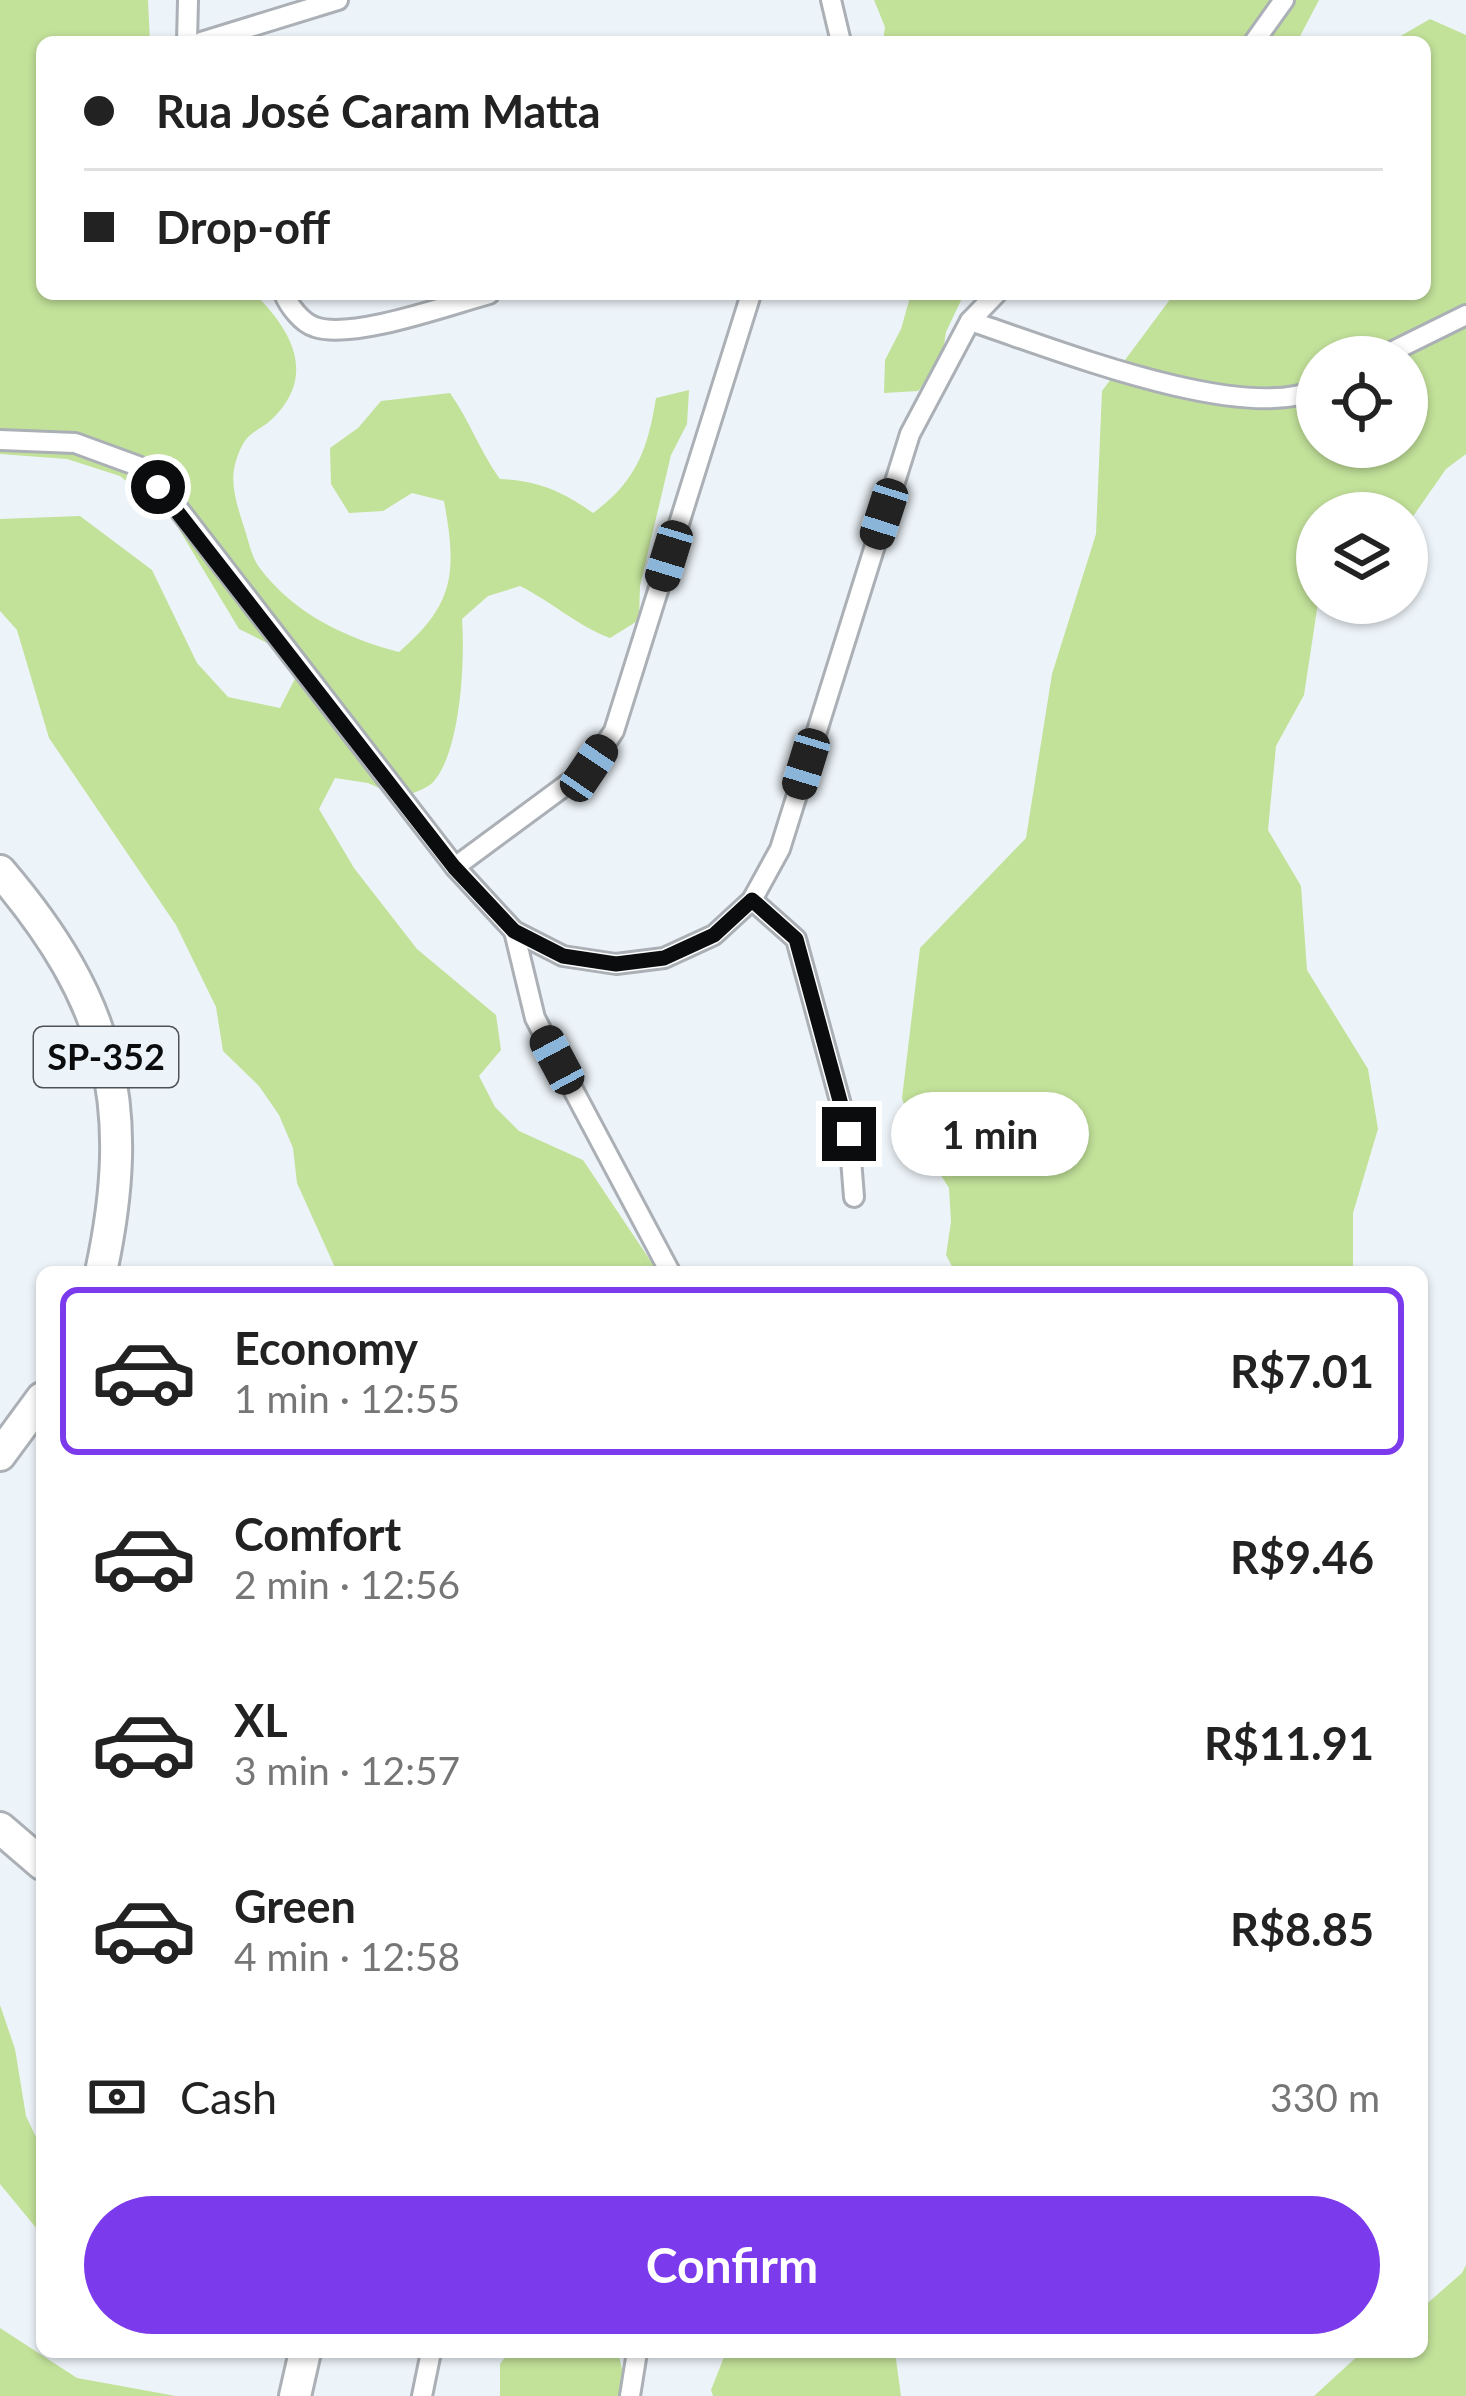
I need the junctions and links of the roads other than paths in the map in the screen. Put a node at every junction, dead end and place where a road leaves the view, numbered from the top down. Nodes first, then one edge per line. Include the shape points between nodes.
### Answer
1 (188, 0) edge
2 (338, 0) edge
3 (831, 0) edge
4 (1284, 0) edge
5 (187, 36) edge
6 (221, 36) edge
7 (840, 36) edge
8 (1258, 36) edge
9 (287, 300) edge
10 (466, 300) edge
11 (749, 300) edge
12 (990, 300) edge
13 (1466, 315) edge
14 (970, 321) junction
15 (1424, 336) edge
16 (1296, 398) edge
17 (0, 440) edge
18 (454, 867) junction
19 (0, 871) edge
20 (752, 900) junction
21 (514, 931) junction
22 (854, 1196) dead end
23 (102, 1266) edge
24 (667, 1266) edge
25 (36, 1406) edge
26 (0, 1455) edge
27 (0, 1828) edge
28 (36, 1859) edge
29 (304, 2358) edge
30 (430, 2358) edge
31 (636, 2358) edge
32 (295, 2396) edge
33 (422, 2396) edge
34 (629, 2396) edge

1 - 5 street
2 - 6 street
3 - 7 street
4 - 8 street
9 - 10 street via 312,327 351,330
11 - 18 street via 614,730 589,768
12 - 14 street
13 - 15 street
14 - 16 street via 1239,400
14 - 20 street via 910,434 780,849
17 - 18 street via 74,443 138,466
18 - 21 street
19 - 23 main road, SP-352 via 78,977 106,1053 117,1149
20 - 21 street via 714,935 664,958 616,964 563,956
20 - 22 street via 796,939 849,1134
21 - 24 street via 535,1018
25 - 26 main road
27 - 28 main road
29 - 32 main road
30 - 33 street
31 - 34 street

